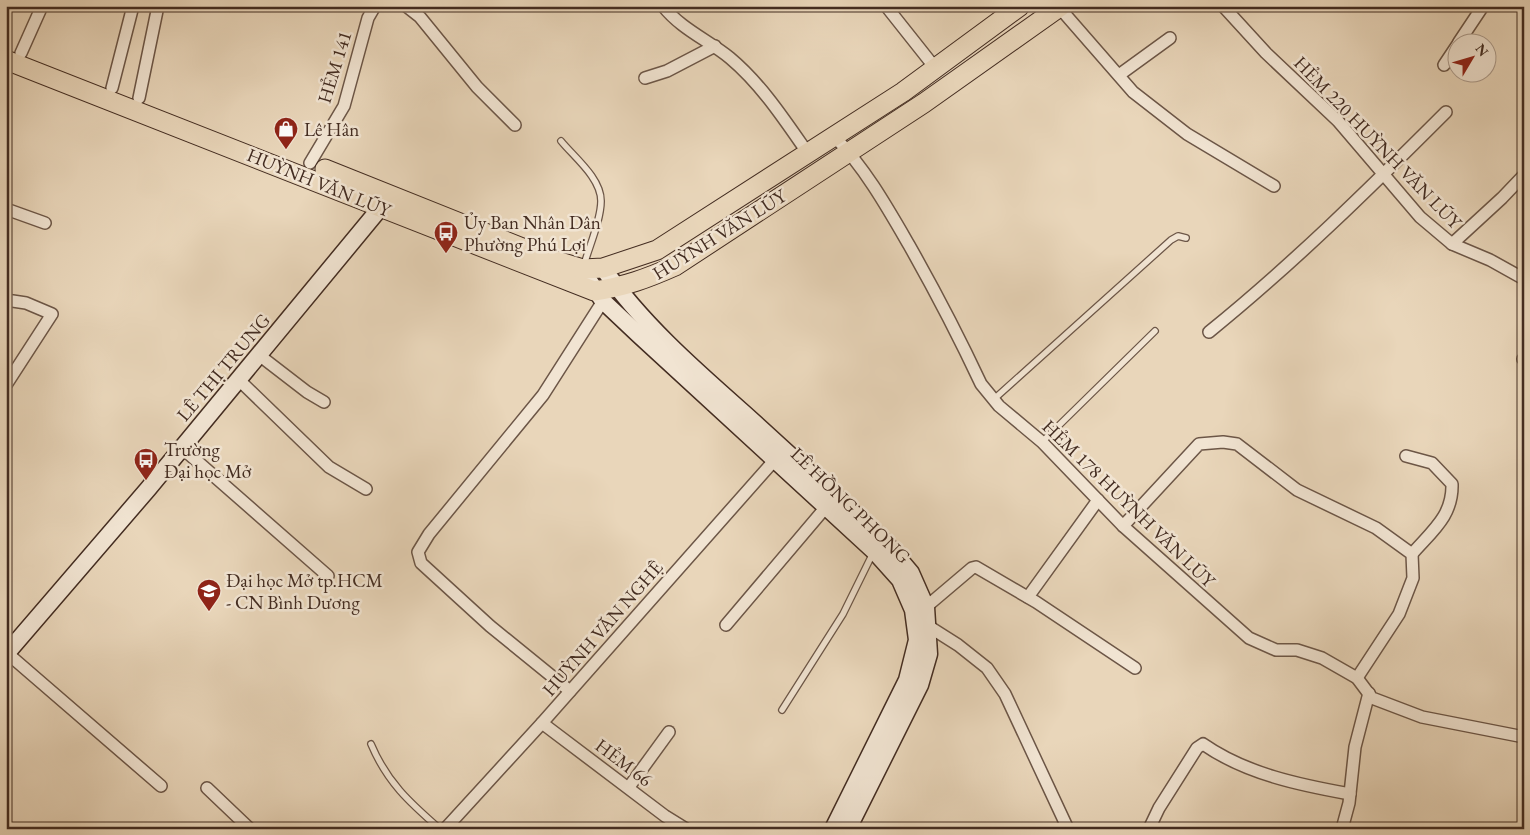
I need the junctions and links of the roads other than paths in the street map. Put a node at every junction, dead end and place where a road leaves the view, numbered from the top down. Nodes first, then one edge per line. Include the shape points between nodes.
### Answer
1 (42, 6) edge
2 (133, 6) edge
3 (158, 6) edge
4 (375, 6) edge
5 (406, 6) edge
6 (663, 6) edge
7 (886, 6) edge
8 (1020, 6) edge
9 (1223, 6) edge
10 (1483, 6) edge
11 (1059, 7) edge
12 (1465, 32) edge
13 (1170, 38) dead end
14 (715, 46) junction
15 (11, 53) edge
16 (1448, 59) edge
17 (1444, 65) dead end
18 (936, 69) junction
19 (1119, 75) junction
20 (644, 78) dead end
21 (112, 88) junction
22 (139, 98) junction
23 (1446, 112) dead end
24 (516, 125) dead end
25 (834, 136) junction
26 (561, 141) dead end
27 (807, 152) junction
28 (850, 152) junction
29 (310, 163) junction
30 (1385, 174) junction
31 (1524, 175) edge
32 (1274, 186) dead end
33 (384, 200) junction
34 (6, 209) edge
35 (45, 223) dead end
36 (1186, 238) dead end
37 (1452, 244) junction
38 (603, 268) junction
39 (583, 269) junction
40 (1524, 278) edge
41 (605, 293) junction
42 (6, 300) edge
43 (1155, 331) dead end
44 (1209, 332) dead end
45 (259, 355) junction
46 (238, 380) junction
47 (7, 382) edge
48 (993, 400) junction
49 (324, 402) dead end
50 (1042, 442) junction
51 (182, 448) junction
52 (779, 454) junction
53 (1406, 456) dead end
54 (366, 489) dead end
55 (1098, 500) junction
56 (826, 507) junction
57 (1123, 526) junction
58 (874, 551) junction
59 (1412, 554) junction
60 (328, 576) dead end
61 (1028, 597) junction
62 (926, 607) junction
63 (726, 625) dead end
64 (928, 626) junction
65 (9, 646) edge
66 (1135, 668) dead end
67 (1357, 678) junction
68 (570, 691) junction
69 (1369, 693) junction
70 (782, 710) dead end
71 (542, 724) junction
72 (669, 732) dead end
73 (1524, 737) edge
74 (371, 744) dead end
75 (161, 786) dead end
76 (629, 787) junction
77 (206, 788) dead end
78 (1350, 794) junction
79 (250, 829) edge
80 (440, 829) edge
81 (445, 829) edge
82 (686, 829) edge
83 (833, 829) edge
84 (848, 829) edge
85 (1068, 829) edge
86 (1150, 829) edge
87 (1342, 829) edge

1 - 15 street
2 - 21 street
3 - 22 street
4 - 29 street, HẺM 141 via 368,18 344,106
5 - 24 street
6 - 14 street via 673,18
7 - 18 street
8 - 18 main road
9 - 30 street, HẺM 220 HUỲNH VĂN LŨY via 1266,53 1338,121
10 - 12 street
11 - 19 street
11 - 28 main road, HUỲNH VĂN LŨY
13 - 19 street
14 - 20 street via 667,71
14 - 27 street via 732,59 775,106
15 - 21 main road, HUỲNH VĂN LŨY
15 - 33 main road, HUỲNH VĂN LŨY via 327,184
16 - 17 street
18 - 25 main road
19 - 32 street via 1133,92 1187,134
21 - 22 main road, HUỲNH VĂN LŨY
22 - 29 main road, HUỲNH VĂN LŨY
23 - 30 street
25 - 27 main road
25 - 28 street, HẺM 178 HUỲNH VĂN LŨY
26 - 39 lane via 596,183 601,200
27 - 38 main road via 657,250
28 - 41 main road, HUỲNH VĂN LŨY via 675,266
28 - 48 street, HẺM 178 HUỲNH VĂN LŨY via 884,200 981,384
29 - 33 main road, HUỲNH VĂN LŨY
30 - 37 street, HẺM 220 HUỲNH VĂN LŨY via 1420,217
30 - 44 street via 1243,305
31 - 37 street
33 - 39 main road
33 - 41 main road, HUỲNH VĂN LŨY
33 - 45 street, LÊ THỊ TRUNG
34 - 35 street
36 - 48 lane via 1178,236 1171,240
37 - 40 street, HẺM 220 HUỲNH VĂN LŨY
38 - 39 main road
38 - 41 street, LÊ HỒNG PHONG
39 - 41 street, LÊ HỒNG PHONG
41 - 52 street, LÊ HỒNG PHONG via 649,325
41 - 68 street via 543,395 429,534 418,552 421,563 490,626
42 - 47 street via 26,303 52,314
43 - 50 lane
45 - 46 street, LÊ THỊ TRUNG
45 - 49 street
46 - 51 street, LÊ THỊ TRUNG
46 - 54 street via 329,467
48 - 50 street, HẺM 178 HUỲNH VĂN LŨY
50 - 55 street, HẺM 178 HUỲNH VĂN LŨY
51 - 60 street
51 - 65 street, LÊ THỊ TRUNG
52 - 56 street, LÊ HỒNG PHONG
52 - 62 street, LÊ HỒNG PHONG via 884,541 911,573
52 - 68 street, HUỲNH VĂN NGHỆ
53 - 59 street via 1432,463 1452,484 1448,513
55 - 57 street, HẺM 178 HUỲNH VĂN LŨY
55 - 61 street
56 - 58 street, LÊ HỒNG PHONG
56 - 63 street
57 - 59 street via 1199,444 1223,442 1237,444 1298,490 1376,528
57 - 67 street, HẺM 178 HUỲNH VĂN LŨY via 1250,638 1276,650 1308,652
58 - 70 lane via 843,614
58 - 83 street, LÊ HỒNG PHONG via 900,580 913,610 917,640 907,680
59 - 67 street via 1413,578 1399,614
61 - 62 street via 976,567
61 - 66 street
62 - 64 street, LÊ HỒNG PHONG
64 - 84 street, LÊ HỒNG PHONG via 929,654 920,685
64 - 85 street via 987,668 1005,694
65 - 75 street
67 - 69 street, HẺM 178 HUỲNH VĂN LŨY
68 - 71 street, HUỲNH VĂN NGHỆ
69 - 73 street, HẺM 178 HUỲNH VĂN LŨY via 1372,698 1422,717
69 - 78 street via 1355,747
71 - 76 street, HẺM 66
71 - 81 street, HUỲNH VĂN NGHỆ
72 - 76 street
74 - 80 lane via 385,774 398,791
76 - 82 street, HẺM 66
77 - 79 street
78 - 86 street via 1283,781 1240,764 1203,744 1197,748 1159,808
78 - 87 street

